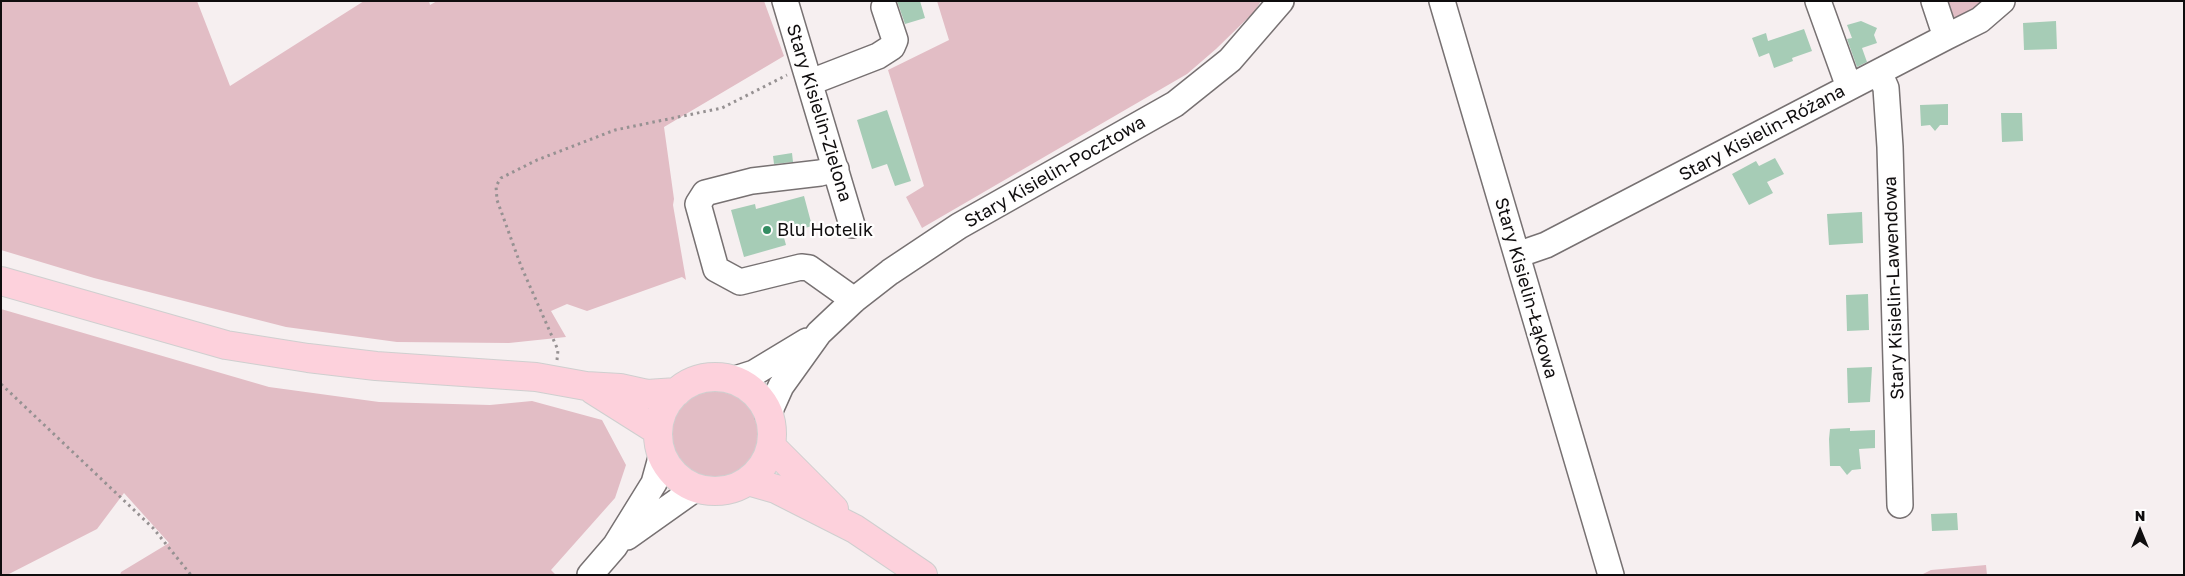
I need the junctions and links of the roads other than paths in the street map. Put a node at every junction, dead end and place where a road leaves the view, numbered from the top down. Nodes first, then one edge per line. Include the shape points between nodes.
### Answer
1 (785, 1) edge
2 (1281, 1) edge
3 (1442, 1) edge
4 (1818, 1) edge
5 (1934, 1) edge
6 (2002, 1) edge
7 (884, 7) dead end
8 (1946, 37) junction
9 (1879, 72) junction
10 (808, 74) junction
11 (1849, 87) junction
12 (836, 169) junction
13 (852, 225) dead end
14 (1516, 255) junction
15 (1, 281) edge
16 (854, 300) junction
17 (819, 333) junction
18 (732, 380) junction
19 (586, 386) junction
20 (677, 392) junction
21 (768, 415) junction
22 (660, 443) junction
23 (772, 447) junction
24 (748, 481) junction
25 (696, 488) junction
26 (1900, 505) dead end
27 (855, 529) junction
28 (615, 546) junction
29 (590, 575) edge
30 (923, 575) edge
31 (1611, 575) edge

1 - 10 street, Stary Kisielin-Zielona
2 - 16 street, Stary Kisielin-Pocztowa via 1230,60 1174,104 959,226
3 - 14 street, Stary Kisielin-Łąkowa
4 - 11 street
5 - 8 street
6 - 8 street, Stary Kisielin-Różana via 1980,20
7 - 10 street via 895,40 892,46 878,56
8 - 9 street, Stary Kisielin-Różana
9 - 11 street, Stary Kisielin-Różana
9 - 26 street, Stary Kisielin-Lawendowa via 1886,88 1890,147
10 - 12 street, Stary Kisielin-Zielona
11 - 14 street, Stary Kisielin-Różana via 1546,245
12 - 13 street, Stary Kisielin-Zielona
12 - 16 street via 752,181 705,193 698,204 716,269 740,282 801,267 809,268
14 - 31 street, Stary Kisielin-Łąkowa
15 - 19 main road via 226,344 376,366 556,380
16 - 17 street, Stary Kisielin-Pocztowa
17 - 18 street, Stary Kisielin-Pocztowa via 754,373
17 - 21 street, Stary Kisielin-Pocztowa via 781,386
18 - 20 main road via 704,379
18 - 21 main road via 747,387 761,400
19 - 20 main road via 647,394
19 - 22 main road
20 - 22 main road via 662,412
21 - 23 main road
22 - 25 main road via 667,466 677,477
22 - 28 street via 654,483
23 - 24 main road via 760,471
23 - 27 main road
24 - 25 main road via 720,491
24 - 27 main road via 776,489
25 - 28 street
27 - 30 main road
28 - 29 street

